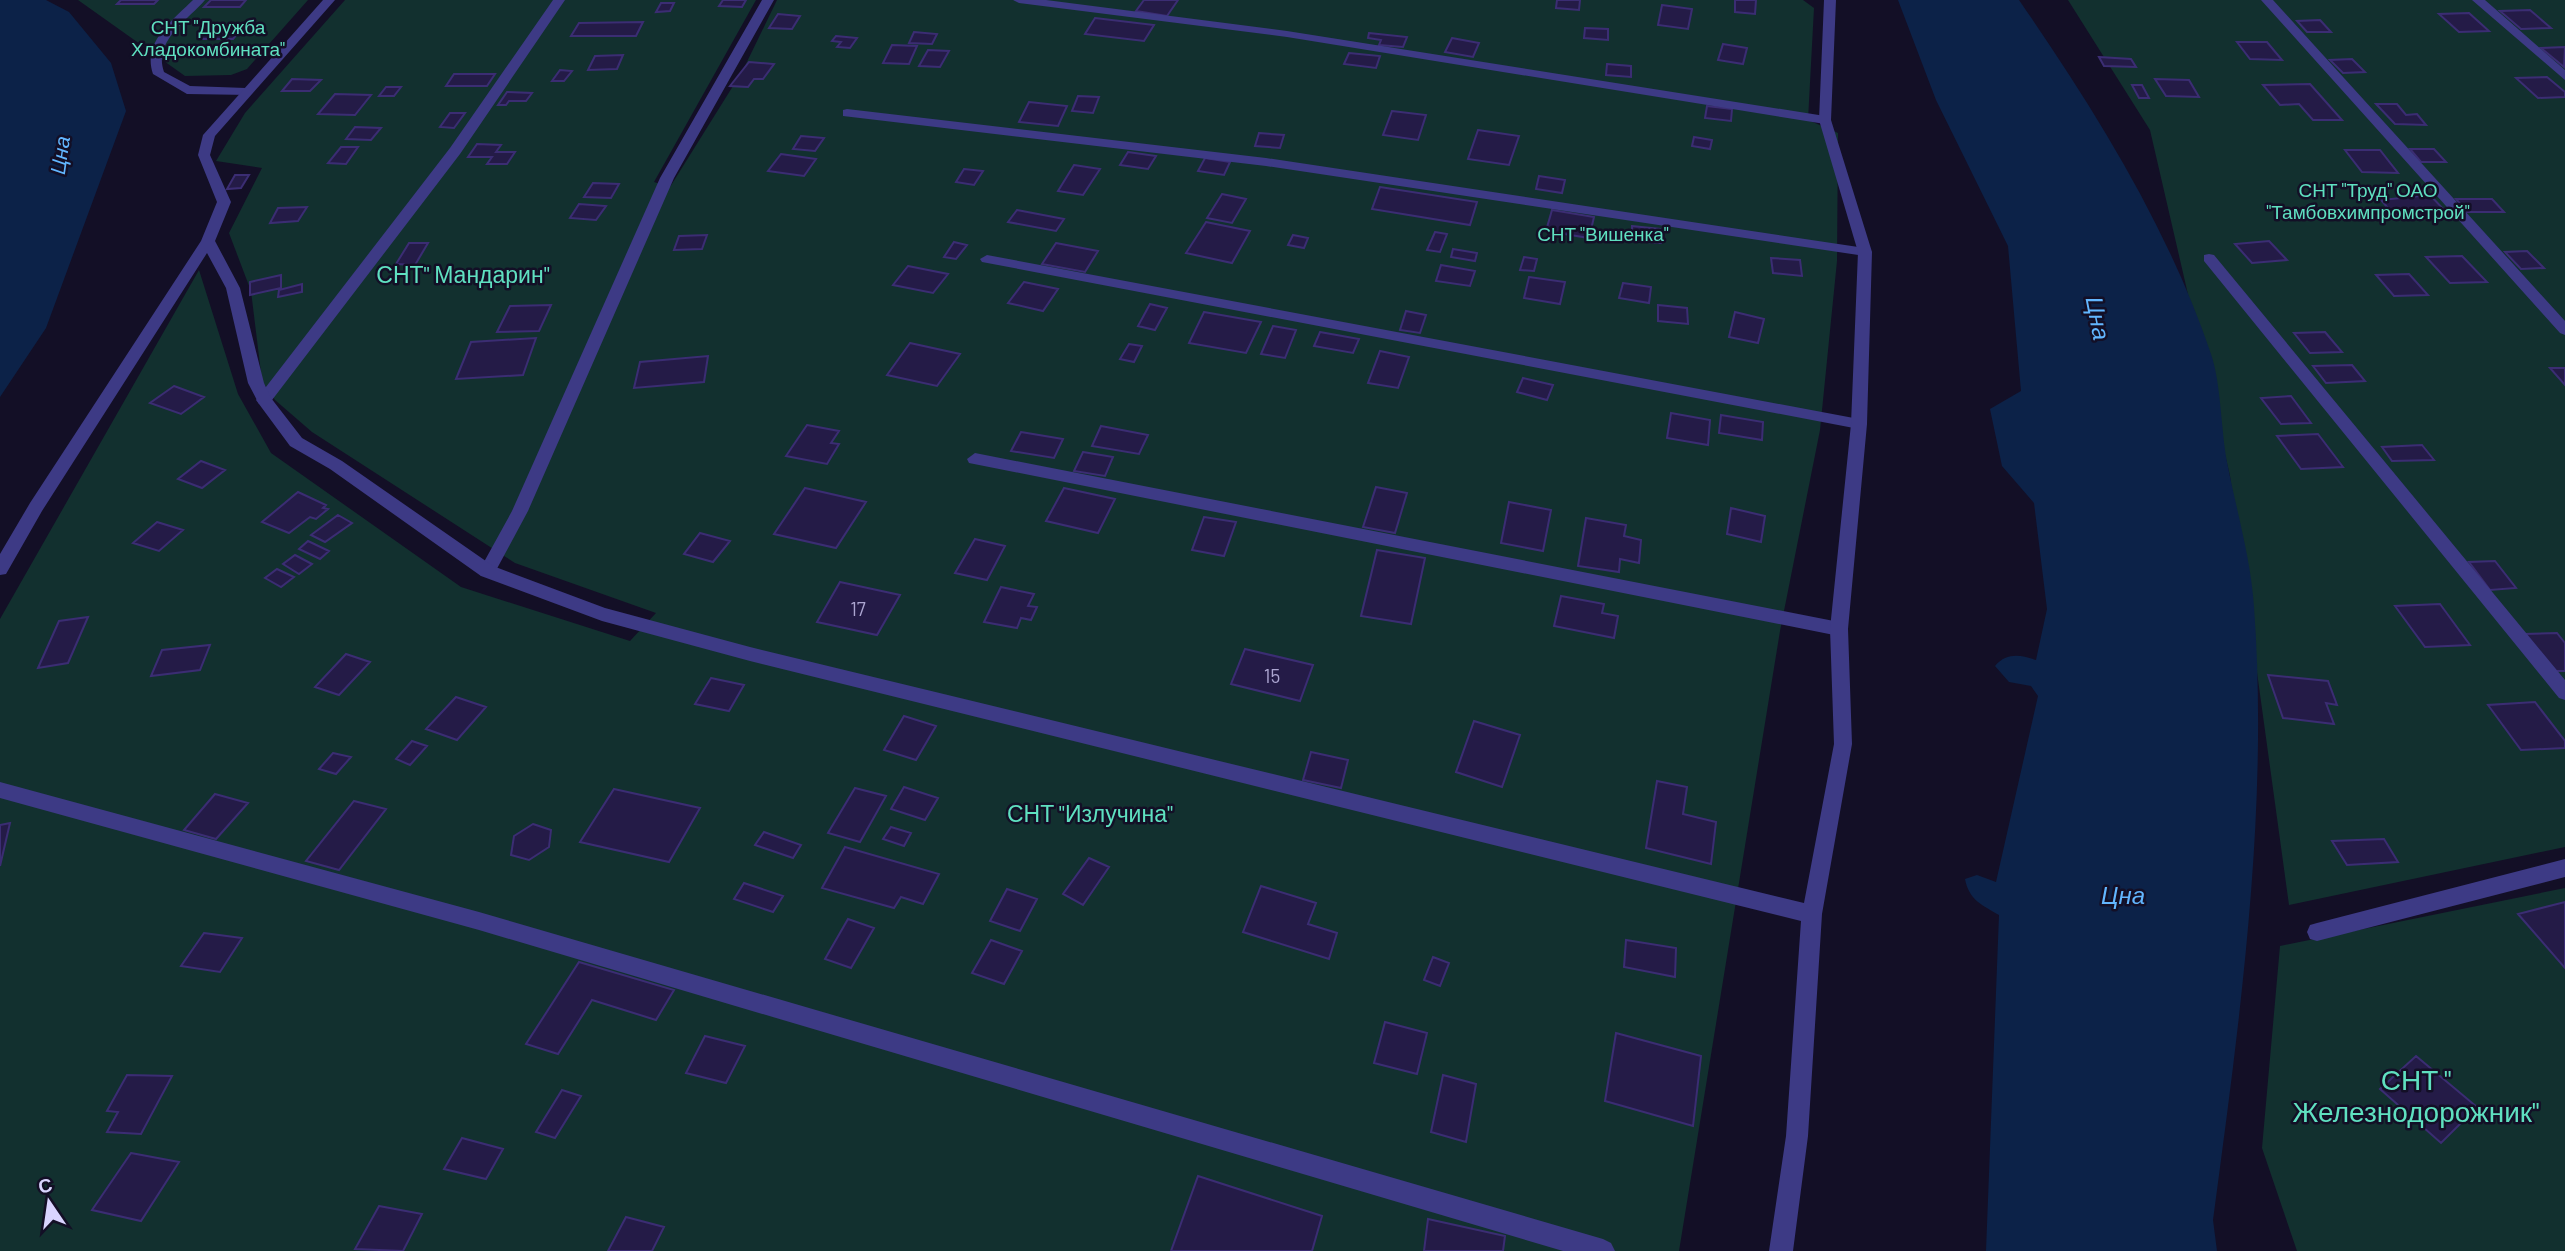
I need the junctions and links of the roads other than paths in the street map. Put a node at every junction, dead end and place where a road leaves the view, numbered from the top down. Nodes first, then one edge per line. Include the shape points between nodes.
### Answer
1 (199, 0) edge
2 (328, 0) edge
3 (559, 0) edge
4 (768, 0) edge
5 (1019, 0) edge
6 (1830, 0) edge
7 (2267, 0) edge
8 (2478, 0) edge
9 (2565, 76) edge
10 (246, 92) junction
11 (847, 113) dead end
12 (1825, 120) junction
13 (208, 242) junction
14 (1866, 252) junction
15 (2209, 258) dead end
16 (987, 259) dead end
17 (2565, 330) edge
18 (264, 400) junction
19 (1858, 424) junction
20 (975, 459) dead end
21 (0, 569) edge
22 (487, 571) junction
23 (1839, 629) junction
24 (2565, 693) edge
25 (0, 790) edge
26 (2565, 868) edge
27 (1812, 914) junction
28 (2317, 932) dead end
29 (1603, 1251) edge
30 (1781, 1251) edge

1 - 10 street via 162,38 154,60 159,74 187,90
2 - 10 street
3 - 18 street via 455,151
4 - 22 street via 667,178 520,512
5 - 12 street via 1287,34
6 - 12 street
7 - 17 street
8 - 9 street
10 - 13 street via 209,135 204,155 224,202
11 - 14 street via 1266,162
12 - 14 street
13 - 18 street via 233,288
13 - 21 street
14 - 19 street
15 - 24 street
16 - 19 street
18 - 22 street via 296,442
19 - 23 street
20 - 23 street
22 - 27 street via 603,614 750,654
23 - 27 street via 1843,744
25 - 29 street via 480,921
26 - 28 street
27 - 30 street via 1797,1136

